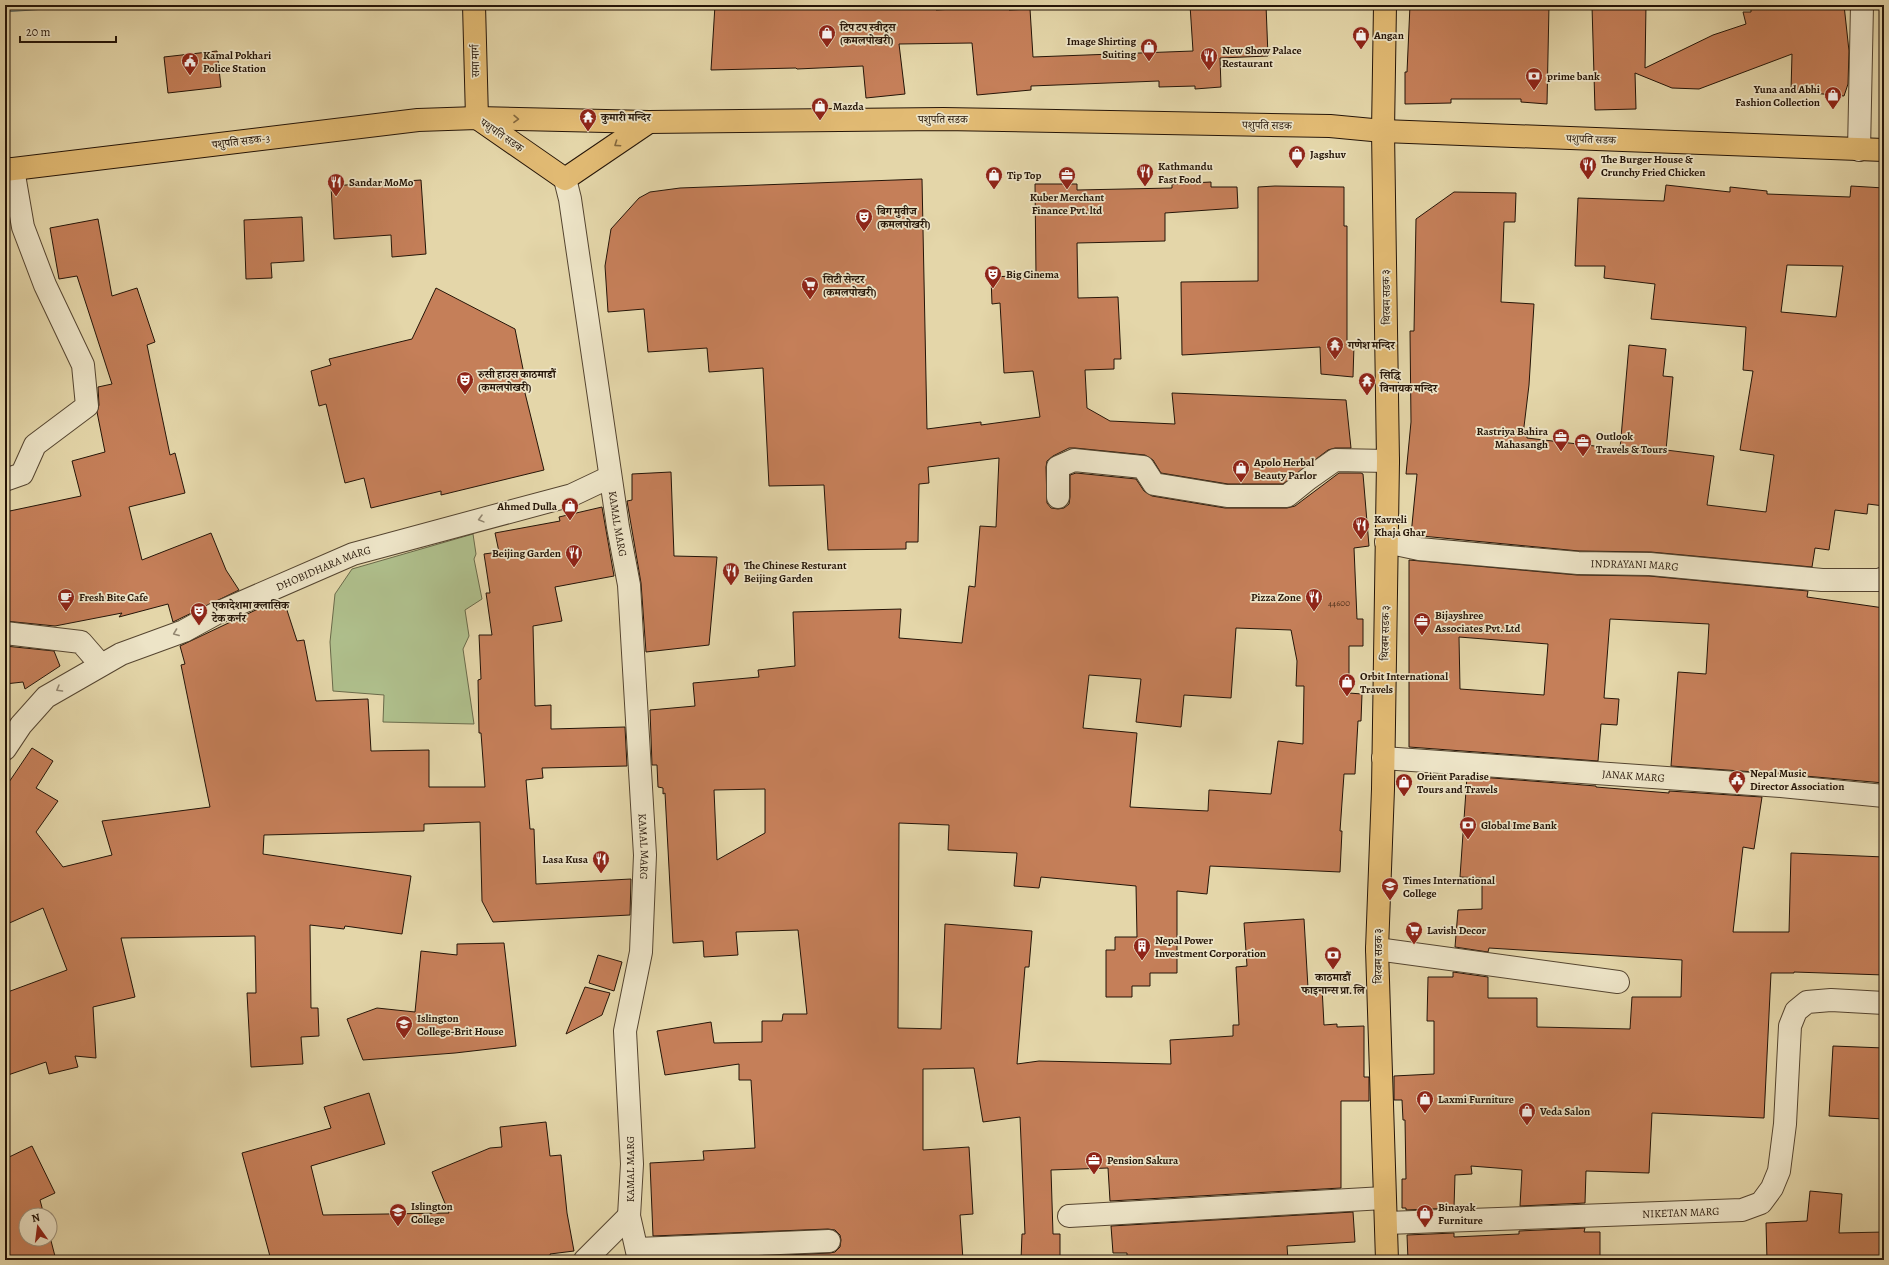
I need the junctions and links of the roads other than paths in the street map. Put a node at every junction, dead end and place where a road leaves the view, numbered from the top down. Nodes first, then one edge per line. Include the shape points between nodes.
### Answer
1 (474, 5) edge
2 (1385, 5) edge
3 (1862, 5) edge
4 (477, 118) junction
5 (649, 122) junction
6 (1383, 131) junction
7 (1859, 150) junction
8 (1884, 150) edge
9 (9, 170) edge
10 (565, 179) junction
11 (1388, 462) junction
12 (610, 477) junction
13 (5, 480) edge
14 (1058, 497) dead end
15 (1386, 542) junction
16 (1884, 578) edge
17 (5, 633) edge
18 (101, 664) junction
19 (5, 749) edge
20 (1384, 758) junction
21 (1884, 796) edge
22 (1377, 949) junction
23 (1618, 982) dead end
24 (1884, 1003) edge
25 (1384, 1198) junction
26 (629, 1216) junction
27 (1069, 1216) dead end
28 (1386, 1223) junction
29 (828, 1242) dead end
30 (638, 1255) edge
31 (585, 1260) edge
32 (1387, 1260) edge

1 - 4 main road, समा मार्ग
2 - 6 main road, थिरबम सडक ३
3 - 7 street
4 -> 5 main road, पशुपति सडक
4 - 9 main road, पशुपति सडक-3 via 410,121
4 - 10 main road, पशुपति सडक
5 - 6 main road, पशुपति सडक via 943,119 1330,126
5 -> 10 main road
6 - 7 main road, पशुपति सडक
6 - 11 main road, थिरबम सडक ३
7 - 8 main road, पशुपति सडक
9 - 13 street via 23,227 45,285 83,366 87,406 35,445 22,474
10 - 12 street, KAMAL MARG
11 - 14 street via 1335,460 1287,496 1227,496 1154,484 1143,467 1074,460 1058,467
11 - 15 main road, थिरबम सडक ३
12 -> 18 street, DHOBIDHARA MARG via 572,495 353,554 215,614 184,631
12 - 26 street, KAMAL MARG via 629,585 645,855 641,952 625,1031 632,1164
15 - 16 street, INDRAYANI MARG via 1419,549 1578,563 1650,564 1822,580
15 - 20 main road, थिरबम सडक ३
17 - 18 street via 82,642
18 -> 19 street, DHOBIDHARA MARG via 46,697 21,725
20 - 21 street, JANAK MARG via 1781,786
20 - 22 main road, थिरबम सडक ३
22 - 23 street
22 - 25 main road, थिरबम सडक ३
24 - 28 street, NIKETAN MARG via 1831,1000 1807,1002 1796,1011 1790,1026 1779,1171 1772,1188 1761,1203 1742,1210
25 - 27 street
25 - 28 main road, थिरबम सडक ३
26 - 30 street, KAMAL MARG
26 - 31 street
28 - 32 main road, थिरबम सडक ३
29 - 30 street

